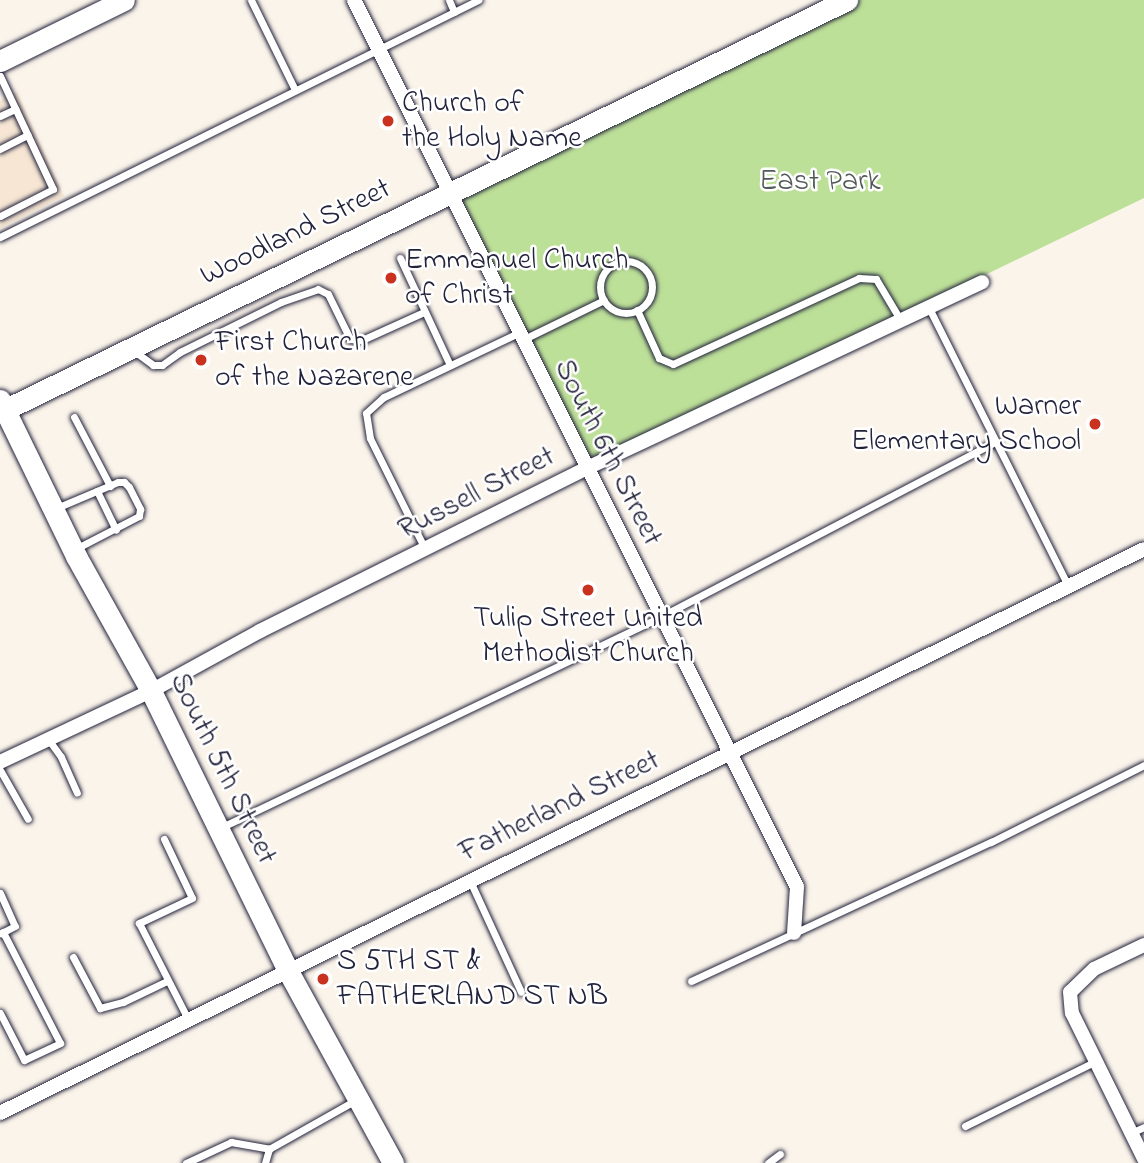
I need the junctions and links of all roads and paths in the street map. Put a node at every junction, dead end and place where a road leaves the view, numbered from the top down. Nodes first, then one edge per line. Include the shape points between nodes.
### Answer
1 (124, 0) edge
2 (251, 0) edge
3 (354, 0) edge
4 (449, 0) edge
5 (478, 0) edge
6 (833, 3) edge
7 (454, 12) junction
8 (378, 49) junction
9 (0, 61) edge
10 (0, 76) edge
11 (295, 90) junction
12 (15, 109) junction
13 (0, 116) edge
14 (28, 135) junction
15 (0, 149) edge
16 (451, 190) junction
17 (0, 216) edge
18 (0, 237) edge
19 (400, 258) dead end
20 (982, 282) dead end
21 (604, 300) junction
22 (929, 308) junction
23 (637, 310) junction
24 (424, 312) junction
25 (901, 321) junction
26 (520, 337) junction
27 (131, 349) junction
28 (450, 365) junction
29 (2, 407) edge
30 (74, 417) dead end
31 (996, 441) junction
32 (585, 469) junction
33 (110, 486) junction
34 (97, 491) junction
35 (53, 510) junction
36 (116, 530) junction
37 (425, 549) junction
38 (1144, 549) edge
39 (73, 550) junction
40 (1068, 586) junction
41 (660, 617) junction
42 (151, 691) junction
43 (47, 738) junction
44 (729, 753) junction
45 (0, 762) edge
46 (1144, 765) edge
47 (0, 770) edge
48 (77, 793) dead end
49 (28, 819) dead end
50 (218, 829) junction
51 (164, 839) dead end
52 (469, 880) junction
53 (0, 893) edge
54 (2, 933) edge
55 (794, 933) junction
56 (1144, 945) edge
57 (73, 957) dead end
58 (288, 971) junction
59 (167, 981) junction
60 (691, 981) dead end
61 (521, 992) dead end
62 (0, 1013) edge
63 (188, 1019) junction
64 (1096, 1061) junction
65 (360, 1098) junction
66 (2, 1107) edge
67 (965, 1126) dead end
68 (1138, 1130) edge
69 (269, 1149) junction
70 (780, 1154) dead end
71 (1144, 1159) edge
72 (186, 1163) edge
73 (265, 1163) edge
74 (393, 1163) edge
75 (768, 1163) edge

1 - 9 main road
2 - 11 lane
3 - 8 street, South 6th Street
4 - 7 lane
5 - 7 lane
6 - 16 main road, Woodland Street
7 - 8 lane
8 - 11 lane
8 - 16 street, South 6th Street
10 - 12 lane
11 - 18 lane
12 - 13 lane
12 - 14 lane
14 - 15 lane via 8,141
14 - 17 lane via 53,189
16 - 26 street, South 6th Street
16 - 27 main road, Woodland Street
19 - 24 lane
20 - 22 street, Russell Street
21 - 23 lane via 623,313
21 - 23 lane via 600,282 607,268 631,260 647,270 653,286 648,303
21 - 26 lane
22 - 25 street, Russell Street
22 - 31 lane
23 - 25 lane via 659,358 673,364 859,278 876,279
24 - 27 lane via 362,340 350,339 328,294 318,289 300,293 162,365 153,365
24 - 28 lane
25 - 32 street, Russell Street
26 - 28 lane
26 - 32 street, South 6th Street
27 - 29 main road, Woodland Street
28 - 37 lane via 384,397 366,412 370,439
29 - 35 main road, South 5th Street
30 - 33 lane
31 - 40 lane
31 - 41 lane
32 - 37 street, Russell Street
32 - 41 street, South 6th Street
33 - 34 lane
33 - 36 lane via 124,482 139,509 139,516
34 - 35 lane
34 - 36 lane
35 - 39 main road, South 5th Street
36 - 39 lane
37 - 42 street, Russell Street
38 - 40 street, Fatherland Street
39 - 42 main road, South 5th Street
40 - 44 street, Fatherland Street
41 - 44 street, South 6th Street
41 - 50 lane
42 - 43 street, Russell Street
42 - 50 main road, South 5th Street
43 - 45 street, Russell Street
43 - 48 lane
44 - 52 street, Fatherland Street
44 - 55 street, South 6th Street via 797,887
46 - 55 lane
47 - 49 lane
50 - 58 main road, South 5th Street
51 - 59 lane via 192,898 139,923
52 - 58 street, Fatherland Street
52 - 61 lane
53 - 54 lane via 15,926
54 - 62 lane via 60,1044 24,1060
55 - 60 lane
56 - 64 street via 1094,969 1070,992 1072,1013
57 - 59 lane via 100,1008
58 - 63 street, Fatherland Street
58 - 65 main road, South 5th Street
59 - 63 lane
63 - 66 street, Fatherland Street
64 - 67 lane
64 - 68 street
65 - 69 lane
65 - 74 main road, South 5th Street
68 - 71 street
69 - 72 lane via 231,1142
69 - 73 lane
70 - 75 lane

